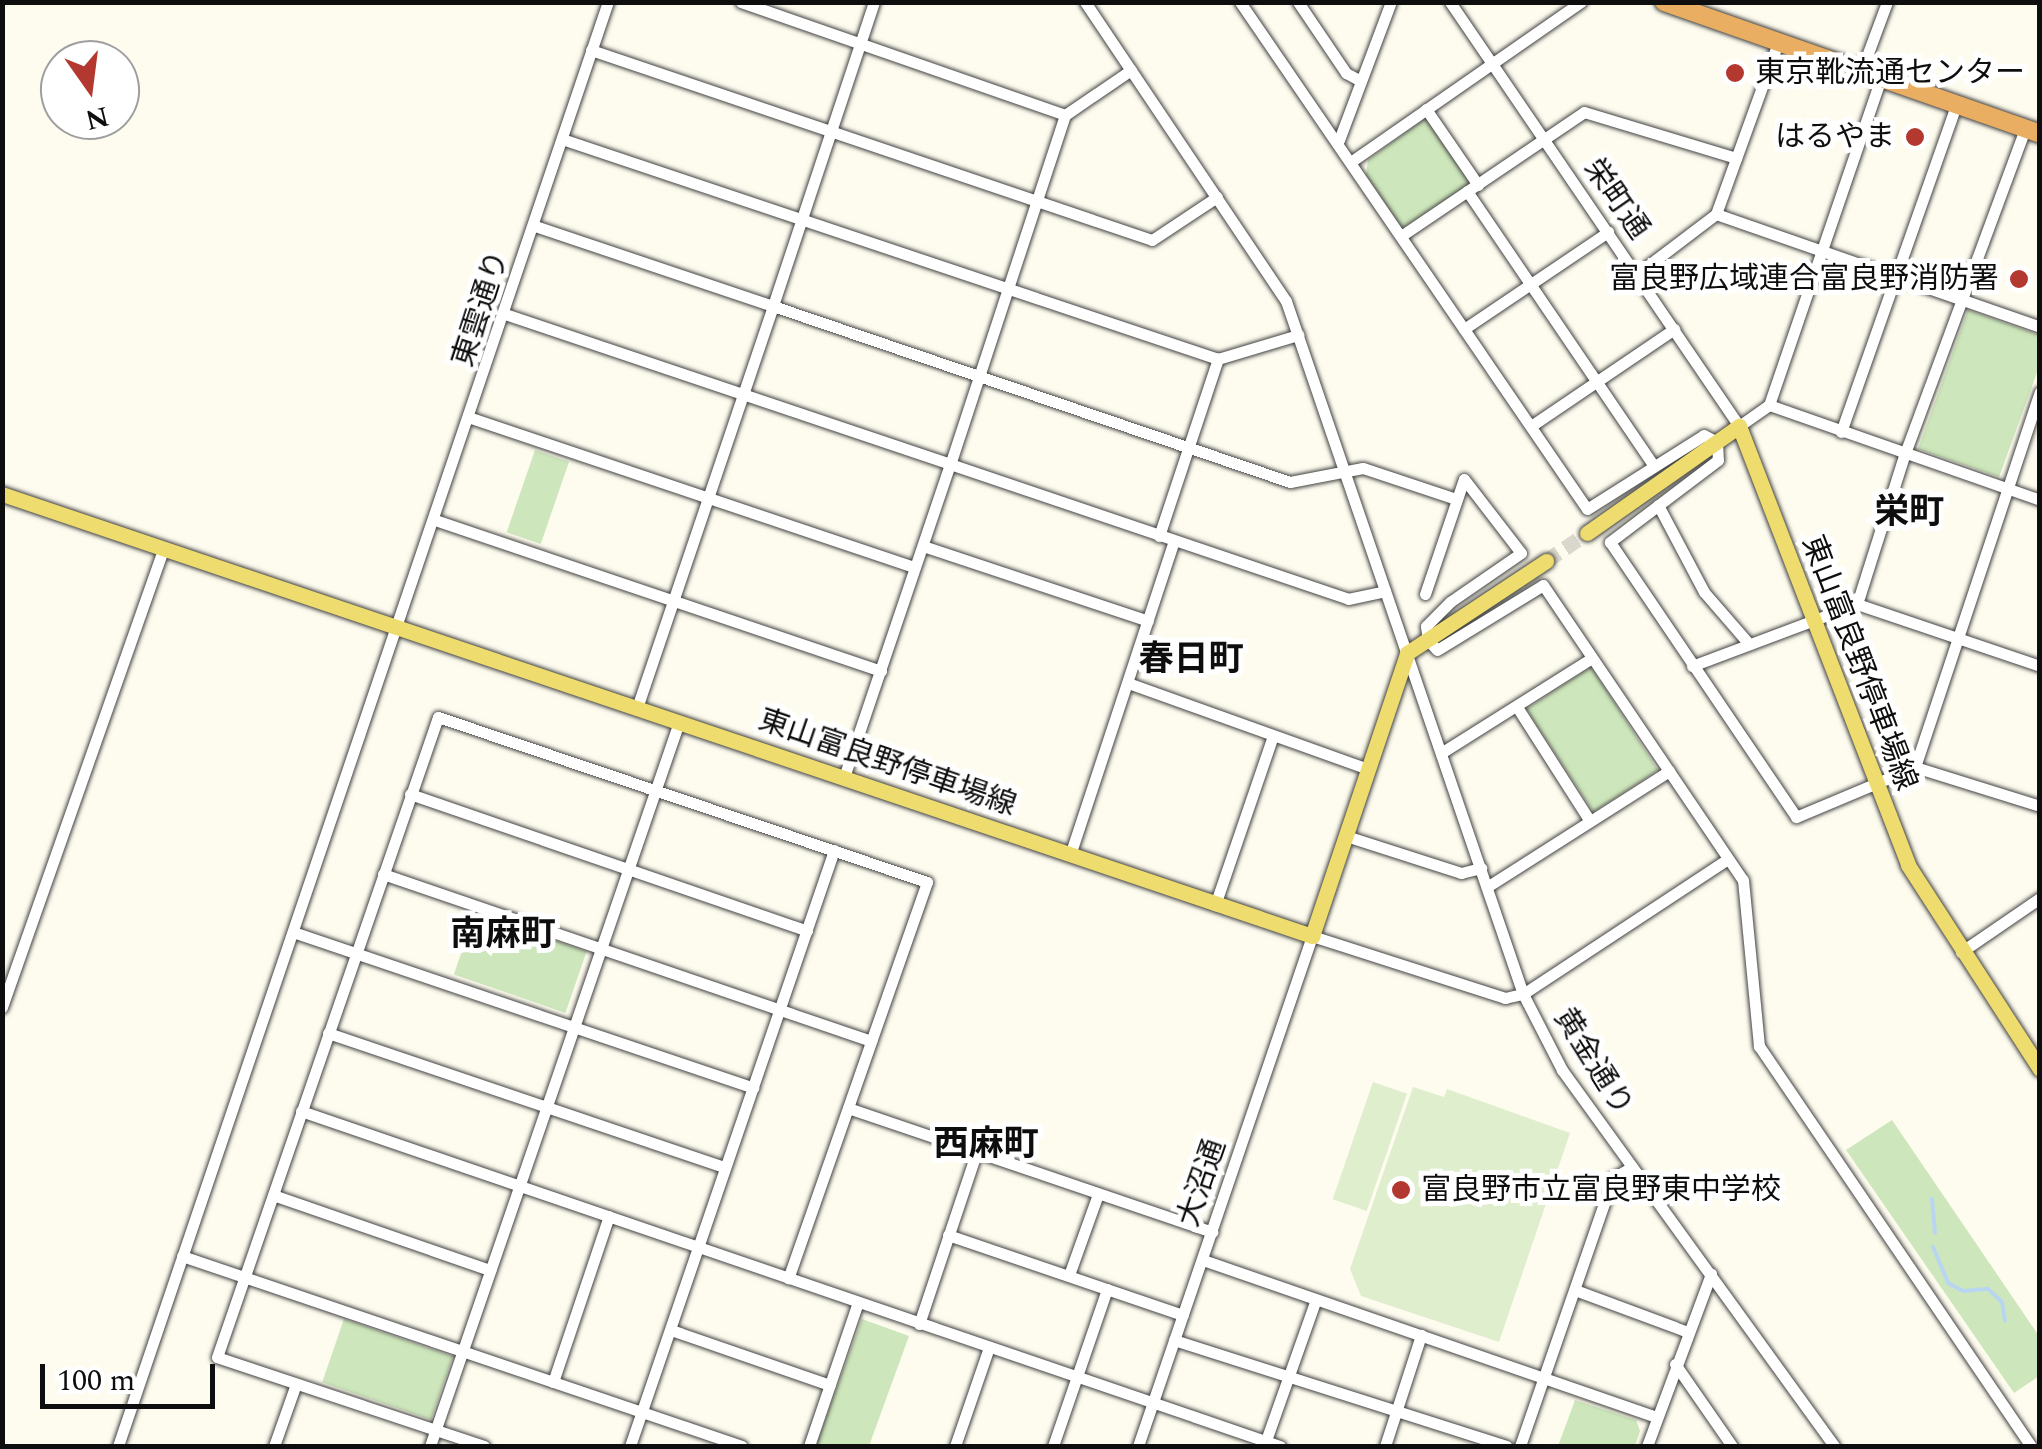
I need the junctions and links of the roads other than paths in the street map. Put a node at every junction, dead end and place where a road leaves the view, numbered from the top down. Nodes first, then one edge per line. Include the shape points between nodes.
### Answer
1 (608, 2) edge
2 (741, 2) edge
3 (874, 2) edge
4 (1085, 2) edge
5 (1240, 2) edge
6 (1298, 2) edge
7 (1391, 2) edge
8 (1450, 2) edge
9 (1581, 2) edge
10 (1664, 2) edge
11 (1887, 2) edge
12 (1705, 9) edge
13 (860, 42) junction
14 (1778, 43) junction
15 (591, 50) junction
16 (1492, 63) junction
17 (1132, 70) junction
18 (1861, 72) junction
19 (1881, 78) junction
20 (1359, 80) junction
21 (1956, 105) junction
22 (1426, 109) junction
23 (1065, 115) junction
24 (832, 131) junction
25 (2032, 131) edge
26 (562, 139) junction
27 (1544, 139) junction
28 (1339, 140) junction
29 (1736, 158) junction
30 (1352, 160) junction
31 (1473, 188) junction
32 (1217, 197) junction
33 (1038, 202) junction
34 (1716, 214) junction
35 (801, 219) junction
36 (535, 226) junction
37 (1608, 232) junction
38 (1401, 236) junction
39 (1823, 250) junction
40 (1637, 274) junction
41 (1896, 274) junction
42 (1530, 285) junction
43 (1009, 291) junction
44 (1964, 298) junction
45 (773, 306) junction
46 (506, 314) junction
47 (2040, 327) edge
48 (1464, 328) junction
49 (1674, 329) junction
50 (1298, 335) junction
51 (1218, 360) junction
52 (980, 378) junction
53 (1596, 380) junction
54 (2040, 392) edge
55 (743, 396) junction
56 (1769, 405) junction
57 (471, 418) junction
58 (1531, 426) junction
59 (1739, 426) junction
60 (1841, 432) junction
61 (1717, 442) junction
62 (1188, 449) junction
63 (1904, 456) junction
64 (950, 464) junction
65 (1653, 465) junction
66 (1343, 468) junction
67 (2007, 489) junction
68 (2, 494) edge
69 (708, 497) junction
70 (1456, 499) junction
71 (2040, 500) edge
72 (1658, 505) junction
73 (436, 520) junction
74 (1587, 533) tunnel mouth
75 (1159, 536) junction
76 (1174, 541) junction
77 (923, 546) junction
78 (163, 549) junction
79 (1546, 561) tunnel mouth
80 (915, 568) junction
81 (1385, 591) junction
82 (1425, 594) dead end
83 (672, 600) junction
84 (1857, 604) junction
85 (1815, 618) junction
86 (1148, 621) junction
87 (398, 629) junction
88 (1957, 636) junction
89 (1428, 640) junction
90 (1749, 644) junction
91 (1407, 653) junction
92 (1592, 658) junction
93 (1692, 666) junction
94 (2040, 666) edge
95 (881, 670) junction
96 (1128, 683) junction
97 (1517, 706) junction
98 (636, 708) junction
99 (679, 722) junction
100 (1273, 736) junction
101 (1441, 752) junction
102 (1914, 767) junction
103 (1368, 770) junction
104 (1669, 771) junction
105 (844, 777) junction
106 (1876, 785) junction
107 (657, 788) junction
108 (410, 794) junction
109 (2040, 806) edge
110 (1590, 821) junction
111 (1346, 836) junction
112 (834, 850) junction
113 (1070, 856) junction
114 (1728, 858) junction
115 (629, 868) junction
116 (1481, 868) junction
117 (382, 874) junction
118 (1488, 888) junction
119 (2040, 898) edge
120 (1215, 904) junction
121 (807, 930) junction
122 (293, 932) junction
123 (1312, 936) junction
124 (602, 948) junction
125 (1960, 952) junction
126 (356, 954) junction
127 (1523, 994) junction
128 (2, 1007) edge
129 (780, 1007) junction
130 (574, 1028) junction
131 (328, 1033) junction
132 (871, 1041) junction
133 (2040, 1069) edge
134 (752, 1088) junction
135 (547, 1106) junction
136 (848, 1108) junction
137 (301, 1111) junction
138 (977, 1151) junction
139 (1632, 1167) junction
140 (724, 1168) junction
141 (520, 1187) junction
142 (1098, 1194) junction
143 (272, 1195) junction
144 (609, 1216) junction
145 (1212, 1232) junction
146 (948, 1235) junction
147 (700, 1247) junction
148 (182, 1256) junction
149 (1203, 1260) junction
150 (490, 1270) junction
151 (1711, 1274) junction
152 (1070, 1275) junction
153 (244, 1278) junction
154 (788, 1278) junction
155 (1107, 1288) junction
156 (1575, 1290) junction
157 (858, 1302) junction
158 (1315, 1302) junction
159 (1183, 1315) junction
160 (919, 1324) junction
161 (671, 1330) junction
162 (1685, 1331) junction
163 (1421, 1335) junction
164 (1174, 1340) junction
165 (989, 1347) junction
166 (463, 1352) junction
167 (1675, 1364) junction
168 (1290, 1375) junction
169 (1076, 1376) junction
170 (1544, 1379) junction
171 (553, 1382) junction
172 (296, 1384) junction
173 (830, 1385) junction
174 (1152, 1403) junction
175 (1397, 1408) junction
176 (642, 1412) junction
177 (1656, 1417) junction
178 (436, 1430) junction
179 (1265, 1444) edge
180 (118, 1446) edge
181 (274, 1446) edge
182 (430, 1446) edge
183 (484, 1446) edge
184 (630, 1446) edge
185 (742, 1446) edge
186 (809, 1446) edge
187 (955, 1446) edge
188 (1052, 1446) edge
189 (1138, 1446) edge
190 (1280, 1446) edge
191 (1385, 1446) edge
192 (1507, 1446) edge
193 (1520, 1446) edge
194 (1646, 1446) edge
195 (1732, 1446) edge
196 (1834, 1446) edge
197 (2031, 1446) edge

1 - 15 street, 東雲通り
2 - 13 street
3 - 13 street
4 - 17 street, 黄金通り
5 - 28 street
6 - 20 street via 1346,73
7 - 20 street
8 - 16 street, 栄町通
9 - 16 street
10 - 12 highway
11 - 18 street
12 - 14 highway
13 - 23 street
13 - 24 street
14 - 18 highway
14 - 29 street
15 - 24 street
15 - 26 street, 東雲通り
16 - 22 street
16 - 27 street, 栄町通
17 - 23 street
17 - 32 street, 黄金通り
18 - 19 highway
19 - 21 highway
19 - 39 street
20 - 28 street
21 - 25 highway
21 - 41 street
22 - 30 street
22 - 31 street
23 - 33 street
24 - 33 street
24 - 35 street
25 - 44 street
26 - 35 street
26 - 36 street, 東雲通り
27 - 29 street via 1593,110
27 - 31 street
27 - 37 street, 栄町通
28 - 30 street
29 - 34 street
30 - 38 street
31 - 38 street
31 - 42 street
32 - 33 street via 1152,240
32 - 50 street, 黄金通り via 1286,301
33 - 43 street
34 - 39 street
34 - 40 street
35 - 43 street
35 - 45 street
36 - 45 street
36 - 46 street, 東雲通り
37 - 40 street, 栄町通
37 - 42 street
38 - 48 street
39 - 41 street
39 - 56 street
40 - 49 street, 栄町通
41 - 44 street
41 - 60 street
42 - 48 street
42 - 53 street
43 - 51 street
43 - 52 street
44 - 47 street
44 - 63 street
45 - 52 street
45 - 55 street
46 - 55 street
46 - 57 street, 東雲通り
48 - 58 street
49 - 53 street
49 - 59 street, 栄町通
50 - 51 street
50 - 66 street, 黄金通り
51 - 62 street
52 - 62 street
52 - 64 street
53 - 58 street
53 - 65 street
54 - 67 street
55 - 64 street
55 - 69 street
56 - 59 street
56 - 60 street
57 - 69 street
57 - 73 street, 東雲通り
58 - 65 street via 1587,509
59 - 61 main road
59 - 85 main road, 東山富良野停車場線
60 - 63 street
61 - 65 street via 1704,435
61 - 72 street via 1718,460
61 - 74 main road
62 - 66 street via 1290,482
62 - 75 street
63 - 67 street
63 - 84 street
64 - 75 street
64 - 77 street
66 - 70 street via 1363,468
66 - 81 street, 黄金通り
67 - 71 street
67 - 88 street
68 - 78 main road, 東山富良野停車場線
69 - 80 street
69 - 83 street
70 - 82 street
70 - 89 street via 1464,479 1472,483 1521,553 1450,602 1426,626
72 - 90 street via 1704,592
72 - 93 street via 1610,542
73 - 83 street
73 - 87 street, 東雲通り
75 - 76 street
76 - 81 street via 1348,599
76 - 86 street
77 - 80 street
77 - 86 street
78 - 87 main road, 東山富良野停車場線
78 - 128 street
79 - 89 main road
80 - 95 street
81 - 91 street, 黄金通り
83 - 95 street
83 - 98 street
84 - 85 street
84 - 88 street
85 - 90 street
85 - 106 main road, 東山富良野停車場線
86 - 96 street
87 - 98 main road, 東山富良野停車場線
87 - 122 street, 東雲通り
88 - 94 street
88 - 102 street
89 - 91 main road
89 - 92 street via 1437,650 1543,585
90 - 93 street
91 - 101 street, 黄金通り
91 - 103 main road
92 - 97 street
92 - 104 street
93 - 106 street via 1796,817
95 - 105 street
96 - 100 street
96 - 113 street
97 - 101 street
97 - 110 street
98 - 99 main road, 東山富良野停車場線
99 - 105 main road, 東山富良野停車場線
99 - 107 street
100 - 103 street
100 - 120 street
101 - 116 street, 黄金通り
102 - 106 street
102 - 109 street
103 - 111 main road
104 - 110 street
104 - 114 street
105 - 113 main road, 東山富良野停車場線
106 - 125 main road, 東山富良野停車場線 via 1908,865
107 - 108 street via 438,717
107 - 112 street
107 - 115 street
108 - 115 street
108 - 117 street
110 - 118 street
111 - 116 street via 1461,873
111 - 123 main road
112 - 121 street
112 - 132 street via 926,882
113 - 120 main road, 東山富良野停車場線
114 - 127 street
114 - 197 street via 1743,880 1760,1046
115 - 121 street
115 - 124 street
116 - 118 street, 黄金通り
117 - 124 street
117 - 126 street
118 - 127 street, 黄金通り
119 - 125 street
120 - 123 main road, 東山富良野停車場線
121 - 129 street
122 - 126 street
122 - 148 street, 東雲通り
123 - 127 street via 1489,998
123 - 145 street, 大沼通
124 - 129 street
124 - 130 street
125 - 133 main road, 東山富良野停車場線
126 - 130 street
126 - 131 street
127 - 139 street, 黄金通り via 1562,1070
129 - 132 street
129 - 134 street
130 - 134 street
130 - 135 street
131 - 135 street
131 - 137 street
132 - 136 street
134 - 140 street
135 - 140 street
135 - 141 street
136 - 138 street
136 - 154 street
137 - 141 street
137 - 143 street
138 - 142 street
138 - 146 street
139 - 151 street, 黄金通り
139 - 156 street via 1613,1178
140 - 147 street
141 - 144 street
141 - 150 street
142 - 145 street
142 - 152 street
143 - 150 street
143 - 153 street
144 - 147 street
144 - 171 street
145 - 149 street, 大沼通
146 - 152 street
146 - 160 street
147 - 154 street
147 - 161 street
148 - 153 street
148 - 180 street, 東雲通り
149 - 158 street
149 - 159 street, 大沼通
150 - 166 street
151 - 162 street
151 - 196 street, 黄金通り
152 - 155 street
153 - 166 street
153 - 172 street via 217,1358
154 - 157 street
155 - 159 street
155 - 169 street
156 - 162 street
156 - 170 street
157 - 160 street
157 - 173 street
158 - 163 street
158 - 168 street
159 - 164 street, 大沼通
160 - 165 street
161 - 173 street
161 - 176 street
162 - 167 street
163 - 170 street
163 - 175 street
164 - 168 street
164 - 174 street, 大沼通
165 - 169 street
165 - 187 street
166 - 171 street
166 - 178 street
167 - 177 street
167 - 195 street
168 - 175 street
168 - 179 street
169 - 174 street
169 - 188 street
170 - 177 street
170 - 193 street
171 - 176 street
172 - 178 street
172 - 181 street
173 - 186 street
174 - 179 street
174 - 189 street, 大沼通
175 - 191 street
175 - 192 street
176 - 184 street
176 - 185 street
177 - 194 street
178 - 182 street
178 - 183 street
179 - 190 street

